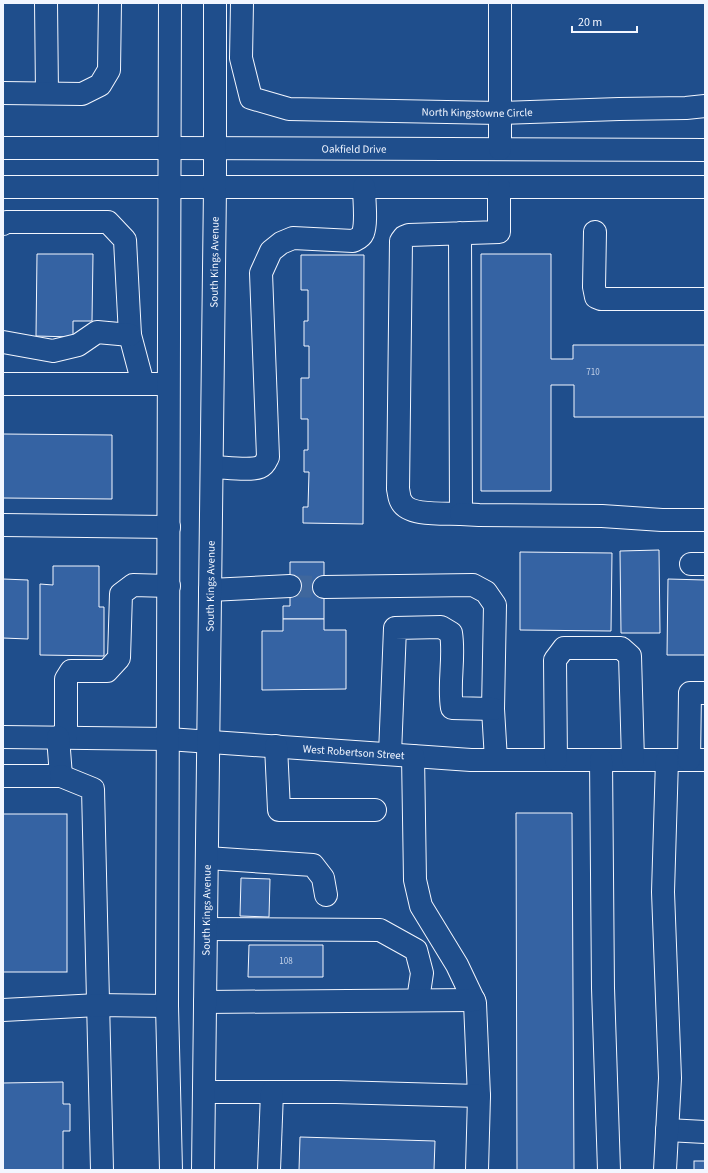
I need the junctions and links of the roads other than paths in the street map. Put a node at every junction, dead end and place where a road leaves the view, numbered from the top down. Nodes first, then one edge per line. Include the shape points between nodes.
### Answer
1 (46, 3) edge
2 (110, 3) edge
3 (170, 3) edge
4 (215, 3) edge
5 (242, 3) edge
6 (500, 3) edge
7 (3, 93) edge
8 (48, 93) junction
9 (705, 106) edge
10 (499, 113) junction
11 (3, 148) edge
12 (170, 148) junction
13 (215, 148) junction
14 (500, 149) junction
15 (705, 150) edge
16 (3, 187) edge
17 (170, 187) junction
18 (215, 187) junction
19 (364, 187) junction
20 (499, 187) junction
21 (705, 187) edge
22 (3, 224) edge
23 (595, 232) dead end
24 (460, 233) junction
25 (705, 299) edge
26 (130, 335) junction
27 (3, 342) edge
28 (3, 384) edge
29 (143, 384) junction
30 (169, 384) junction
31 (212, 467) junction
32 (461, 514) junction
33 (705, 520) edge
34 (3, 525) edge
35 (168, 527) junction
36 (168, 586) junction
37 (290, 586) tunnel mouth
38 (324, 587) tunnel mouth
39 (210, 590) junction
40 (705, 693) edge
41 (493, 709) junction
42 (3, 737) edge
43 (62, 737) junction
44 (168, 739) junction
45 (208, 741) junction
46 (276, 746) junction
47 (390, 754) junction
48 (412, 756) junction
49 (496, 760) junction
50 (556, 760) junction
51 (601, 760) junction
52 (633, 760) junction
53 (667, 760) junction
54 (697, 760) edge
55 (3, 776) edge
56 (61, 776) junction
57 (375, 810) dead end
58 (207, 858) junction
59 (326, 895) dead end
60 (206, 929) junction
61 (418, 1000) junction
62 (474, 1000) junction
63 (206, 1002) junction
64 (98, 1004) junction
65 (167, 1006) junction
66 (3, 1010) edge
67 (204, 1092) junction
68 (272, 1092) junction
69 (479, 1096) junction
70 (667, 1130) junction
71 (705, 1132) edge
72 (102, 1170) edge
73 (170, 1170) edge
74 (203, 1170) edge
75 (269, 1170) edge
76 (477, 1170) edge
77 (609, 1170) edge
78 (665, 1170) edge

1 - 8 street
2 - 8 street via 109,70 100,85 82,94
3 - 12 street
4 - 13 street, South Kings Avenue
5 - 10 street, North Kingstowne Circle via 242,58 251,98 289,109
6 - 10 street
7 - 8 street
9 - 10 street, North Kingstowne Circle
10 - 14 street
11 - 12 street, Oakfield Drive
12 - 13 street, Oakfield Drive
12 - 17 street
13 - 14 street, Oakfield Drive
13 - 18 street, South Kings Avenue
14 - 15 street, Oakfield Drive
16 - 17 street
17 - 18 street
17 - 30 street
18 - 19 street
18 - 31 street, South Kings Avenue
19 - 20 street
19 - 31 street via 364,224 359,238 353,241 293,238 271,251 261,273 268,457 261,467
20 - 21 street
20 - 24 street via 498,232
22 - 26 street via 108,222 125,240
23 - 25 street via 596,297
24 - 32 street
24 - 32 street via 409,235 401,241 398,489 401,502 407,508 419,512
26 - 27 street via 96,332 78,345 53,351
26 - 29 street
28 - 29 street
29 - 30 street
30 - 35 street
31 - 39 street, South Kings Avenue
32 - 33 street
34 - 35 street
35 - 36 street
36 - 43 street via 133,585 121,594 119,658 107,671 71,671 66,678
36 - 44 street
37 - 39 street
38 - 41 street via 473,585 486,592 495,605
39 - 45 street, South Kings Avenue
40 - 54 street via 690,693
41 - 47 street via 452,708 451,633 442,626 395,628
41 - 49 street
42 - 43 street, West Robertson Street
43 - 44 street, West Robertson Street
43 - 56 street
44 - 45 street, West Robertson Street
44 - 65 street
45 - 46 street, West Robertson Street
45 - 58 street, South Kings Avenue
46 - 47 street, West Robertson Street
46 - 57 street via 279,810
47 - 48 street, West Robertson Street
48 - 49 street, West Robertson Street
48 - 62 street via 415,880 421,906 457,965
49 - 50 street, West Robertson Street
50 - 51 street, West Robertson Street
50 - 52 street via 555,660 564,648 621,648 630,656
51 - 52 street, West Robertson Street
51 - 77 street via 603,988
52 - 53 street, West Robertson Street
53 - 54 street, West Robertson Street
53 - 70 street via 663,892 670,1078
55 - 56 street
56 - 64 street via 93,789
58 - 59 street via 313,865 323,878
58 - 60 street, South Kings Avenue
60 - 61 street via 380,930 416,950 422,973
60 - 63 street, South Kings Avenue
61 - 62 street
61 - 63 street
62 - 69 street
63 - 67 street, South Kings Avenue
64 - 65 street
64 - 66 street
64 - 72 street
65 - 73 street
67 - 68 street
67 - 74 street, South Kings Avenue
68 - 69 street
68 - 75 street
69 - 76 street
70 - 71 street
70 - 78 street

